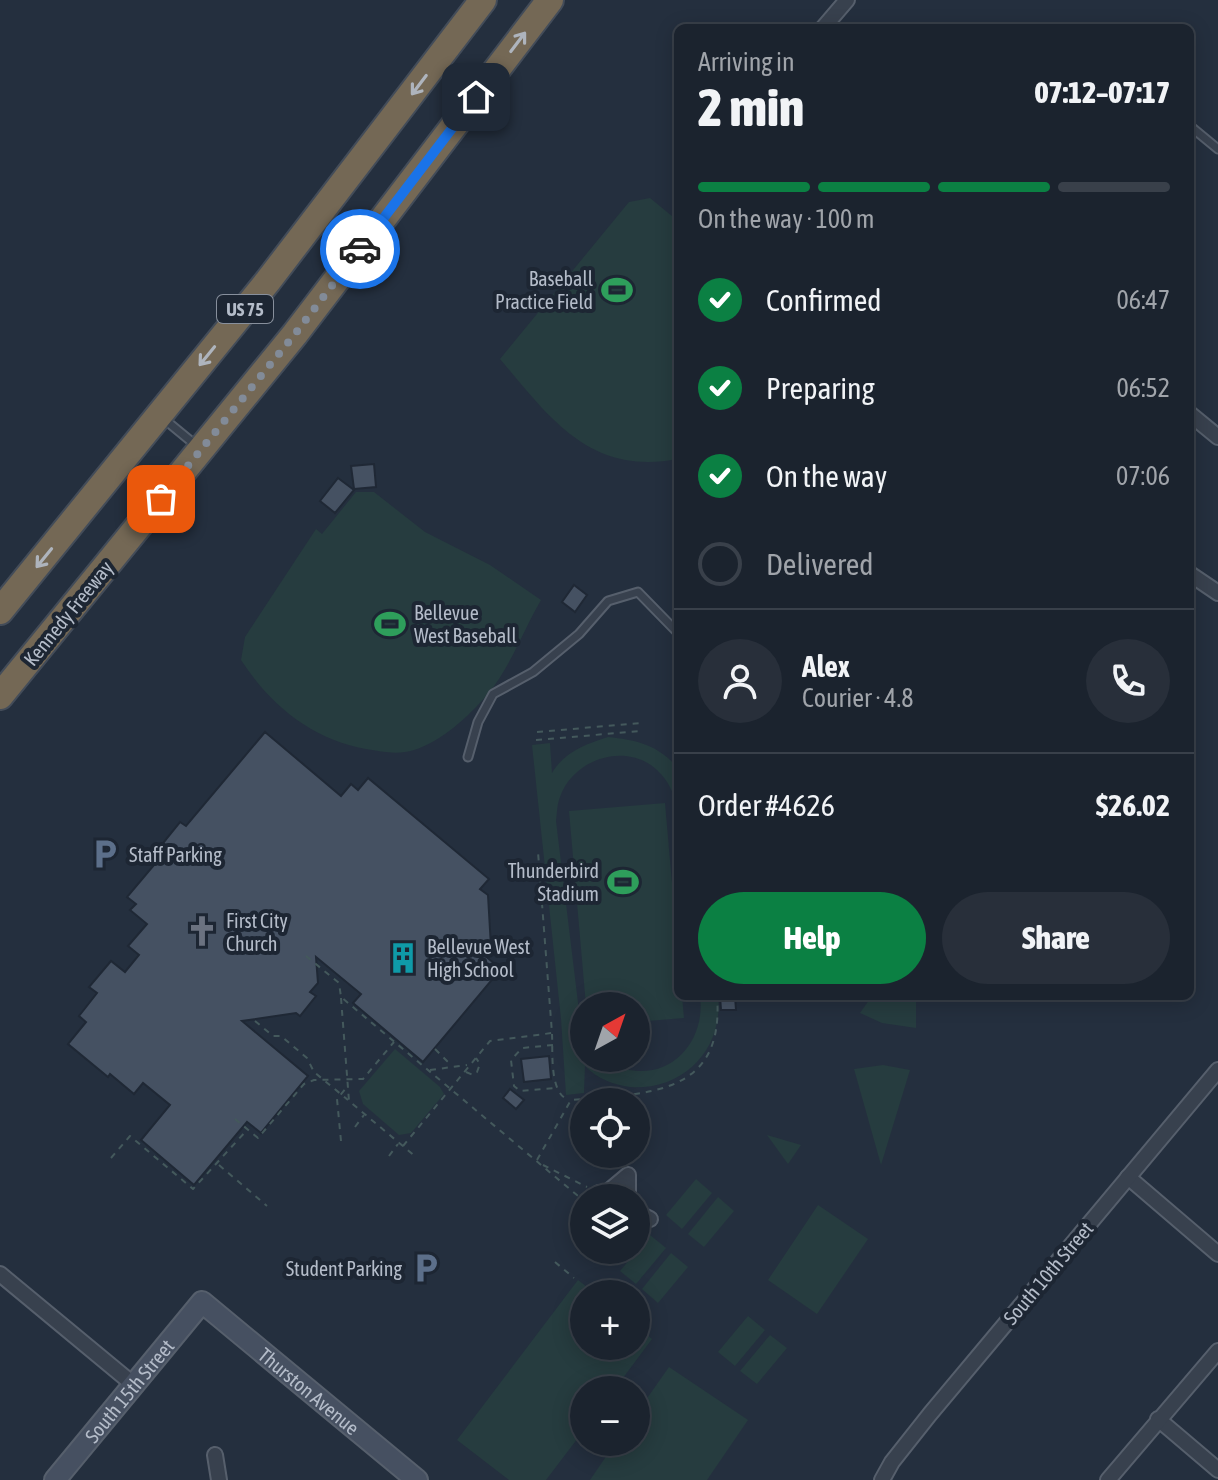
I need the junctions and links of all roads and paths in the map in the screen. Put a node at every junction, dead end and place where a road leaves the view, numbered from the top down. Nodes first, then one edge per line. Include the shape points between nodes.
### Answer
1 (483, 0) edge
2 (550, 0) edge
3 (847, 0) edge
4 (826, 24) edge
5 (1194, 129) edge
6 (1218, 149) edge
7 (160, 415) junction
8 (1194, 417) edge
9 (1218, 437) edge
10 (201, 450) junction
11 (1194, 576) edge
12 (1216, 588) edge
13 (0, 611) edge
14 (674, 629) edge
15 (0, 696) edge
16 (641, 723) dead end
17 (641, 731) dead end
18 (537, 732) dead end
19 (536, 740) dead end
20 (468, 757) dead end
21 (538, 852) dead end
22 (306, 956) dead end
23 (341, 997) junction
24 (717, 1000) edge
25 (255, 1021) dead end
26 (552, 1033) junction
27 (394, 1041) junction
28 (553, 1045) junction
29 (435, 1049) dead end
30 (476, 1058) junction
31 (470, 1065) junction
32 (453, 1067) junction
33 (1218, 1070) edge
34 (429, 1071) junction
35 (465, 1071) junction
36 (347, 1079) junction
37 (323, 1080) junction
38 (348, 1086) junction
39 (451, 1088) junction
40 (556, 1088) junction
41 (650, 1093) edge
42 (341, 1095) junction
43 (570, 1100) edge
44 (349, 1101) junction
45 (570, 1102) edge
46 (365, 1114) junction
47 (235, 1119) dead end
48 (355, 1127) dead end
49 (248, 1129) junction
50 (341, 1141) dead end
51 (399, 1143) junction
52 (403, 1146) junction
53 (389, 1156) dead end
54 (416, 1157) dead end
55 (111, 1158) dead end
56 (537, 1161) junction
57 (218, 1164) junction
58 (541, 1165) junction
59 (1128, 1177) junction
60 (580, 1184) edge
61 (617, 1184) edge
62 (628, 1184) edge
63 (570, 1189) edge
64 (267, 1206) dead end
65 (1218, 1254) edge
66 (555, 1262) dead end
67 (0, 1274) edge
68 (574, 1278) dead end
69 (202, 1302) joint
70 (1218, 1351) edge
71 (134, 1385) junction
72 (1158, 1419) junction
73 (215, 1455) dead end
74 (1218, 1470) edge
75 (55, 1480) edge
76 (219, 1480) edge
77 (417, 1480) edge
78 (882, 1480) edge
79 (1108, 1480) edge

1 -> 7 highway, US 75
10 -> 2 highway, Kennedy Freeway / US 75
3 - 4 street
5 - 6 lane
7 - 10 lane
7 -> 13 highway, US 75
8 - 9 street
10 - 15 highway, Kennedy Freeway / US 75
11 - 12 street
14 - 20 lane via 638,592 608,601 579,634 533,672 493,694
16 - 18 path
17 - 19 path
21 - 26 path
22 - 23 path via 339,983
23 - 27 path
23 - 36 path
24 - 41 path via 714,1041 696,1068 669,1088
25 - 37 path via 307,1058
26 - 28 path
26 - 30 path via 490,1041
27 - 34 path
27 - 36 path via 363,1079
28 - 40 path
28 - 40 path via 522,1048 511,1060 514,1086 520,1091
29 - 32 path
30 - 31 path
30 - 35 path via 476,1073
31 - 32 path
31 - 35 path
32 - 34 path
33 - 59 street, South 10th Street
34 - 39 path
35 - 39 path
36 - 37 path
36 - 38 path
37 - 42 path
37 - 49 path via 304,1084 258,1138
38 - 42 path
38 - 44 path
39 - 52 path
39 - 56 path
40 - 43 path
42 - 44 path
42 - 50 path
44 - 46 path
45 - 56 path
46 - 48 path
46 - 51 path
47 - 49 path
49 - 57 path
51 - 52 path
51 - 53 path
52 - 54 path
55 - 57 path via 130,1136 193,1189
56 - 58 path
57 - 64 path
58 - 60 path
58 - 63 path
59 - 65 street
59 - 78 street, South 10th Street via 930,1414
61 - 62 street via 628,1175
66 - 68 path
67 - 71 street
69 - 71 street, South 15th Street
69 - 77 street, Thurston Avenue
70 - 72 street
71 - 75 street, South 15th Street
72 - 74 street
72 - 79 street
73 - 76 street

